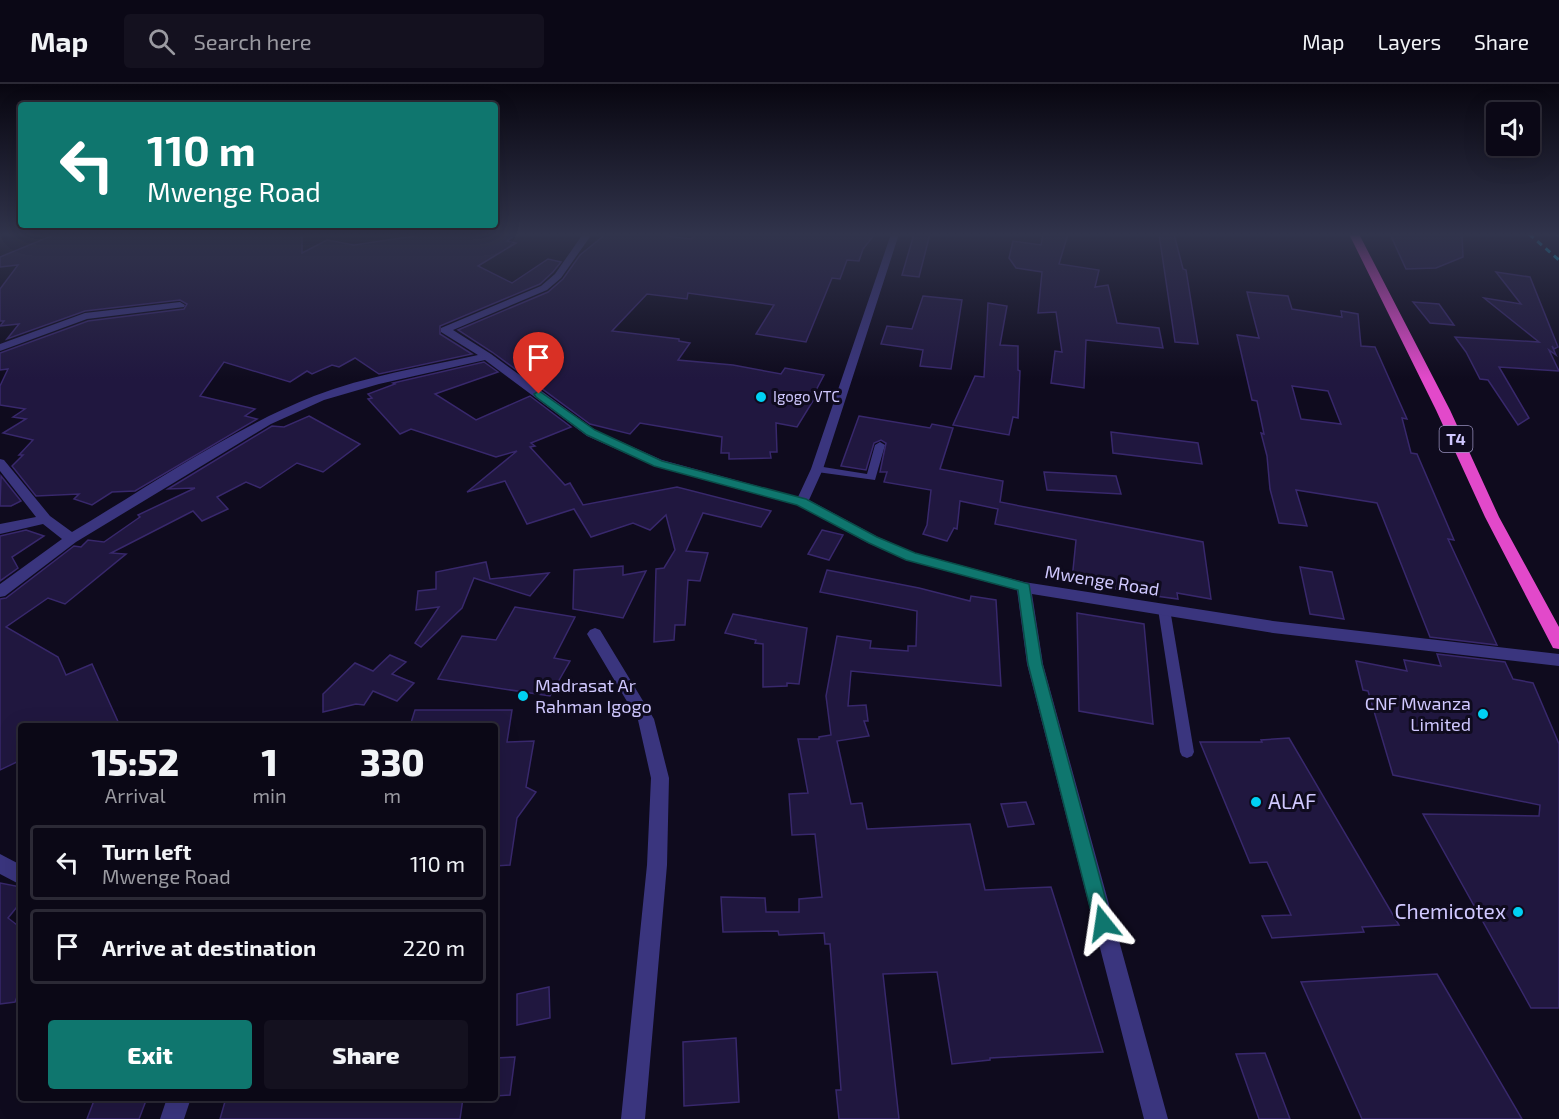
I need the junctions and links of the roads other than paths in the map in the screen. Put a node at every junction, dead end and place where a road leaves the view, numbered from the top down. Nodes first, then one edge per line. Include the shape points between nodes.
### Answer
1 (551, 282) edge
2 (879, 282) edge
3 (1378, 282) edge
4 (180, 305) dead end
5 (0, 348) edge
6 (487, 357) junction
7 (880, 445) dead end
8 (0, 463) edge
9 (817, 469) junction
10 (802, 502) junction
11 (45, 519) junction
12 (0, 529) edge
13 (71, 539) junction
14 (1024, 587) junction
15 (0, 592) edge
16 (1164, 609) junction
17 (595, 634) dead end
18 (1559, 643) edge
19 (1559, 660) edge
20 (1187, 752) dead end
21 (0, 863) edge
22 (18, 874) edge
23 (178, 1101) edge
24 (172, 1119) edge
25 (633, 1119) edge
26 (1156, 1119) edge

1 - 6 street, Mwenge Road via 445,330
2 - 9 street
3 - 18 highway, T4 via 1492,517
4 - 5 street via 85,316
6 - 10 street, Mwenge Road via 591,433 677,469
6 - 13 street via 376,381 320,398 267,421
7 - 9 lane via 871,478
8 - 11 street
9 - 10 street
10 - 14 street, Mwenge Road via 911,557
11 - 12 street
11 - 13 street
13 - 15 street
14 - 16 street, Mwenge Road
14 - 26 street via 1035,664
16 - 19 street, Mwenge Road via 1273,627
16 - 20 lane
17 - 25 street via 646,719 660,778 657,865
21 - 22 street
23 - 24 street

